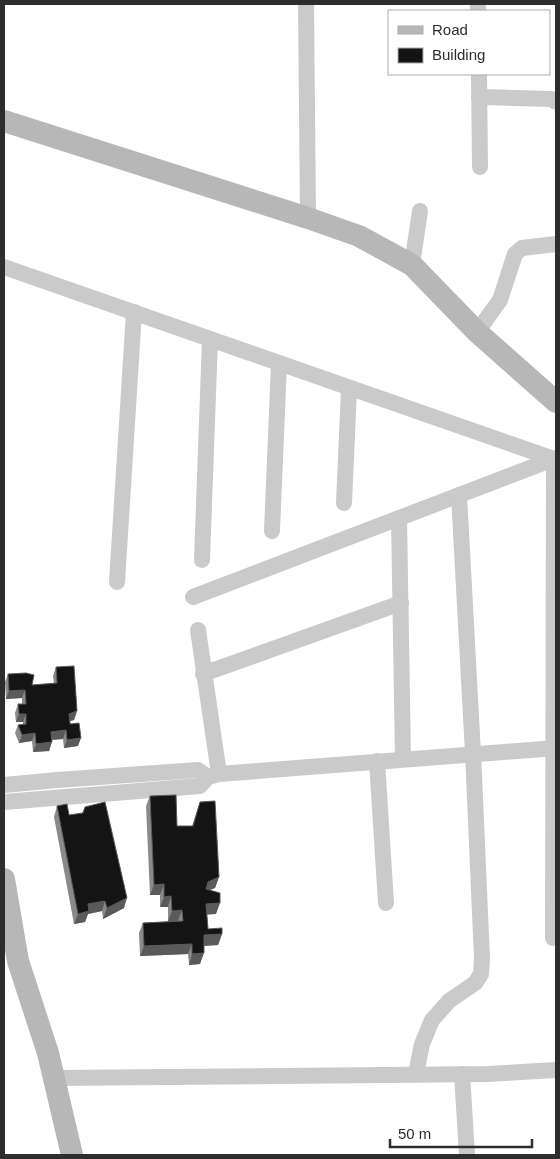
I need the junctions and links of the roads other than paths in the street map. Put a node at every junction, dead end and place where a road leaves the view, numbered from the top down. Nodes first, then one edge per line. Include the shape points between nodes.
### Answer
1 (306, 4) edge
2 (479, 75) edge
3 (479, 96) junction
4 (556, 102) edge
5 (4, 121) edge
6 (480, 167) dead end
7 (420, 211) dead end
8 (308, 218) junction
9 (556, 244) edge
10 (412, 265) junction
11 (4, 267) edge
12 (134, 312) junction
13 (477, 332) junction
14 (210, 339) junction
15 (279, 363) junction
16 (349, 388) junction
17 (556, 402) edge
18 (555, 459) edge
19 (459, 495) junction
20 (344, 503) dead end
21 (399, 518) junction
22 (272, 532) dead end
23 (202, 560) dead end
24 (117, 582) dead end
25 (193, 597) dead end
26 (401, 603) junction
27 (198, 630) dead end
28 (204, 674) junction
29 (555, 748) edge
30 (473, 753) junction
31 (403, 759) junction
32 (377, 761) junction
33 (214, 775) junction
34 (4, 785) edge
35 (4, 802) edge
36 (4, 879) edge
37 (386, 903) dead end
38 (553, 938) dead end
39 (556, 1070) edge
40 (416, 1074) junction
41 (462, 1074) junction
42 (54, 1078) junction
43 (72, 1155) edge
44 (467, 1155) edge

1 - 8 street
2 - 3 street
3 - 4 street via 550,99
3 - 6 street
5 - 8 street
7 - 10 street
8 - 10 street via 359,236
9 - 13 street via 522,248 515,254 500,300
10 - 13 street
11 - 12 street
12 - 14 street
12 - 24 street
13 - 17 street
14 - 15 street
14 - 23 street
15 - 16 street
15 - 22 street
16 - 18 street
16 - 20 street
18 - 19 street
18 - 29 street
19 - 21 street
19 - 30 street
21 - 25 street
21 - 26 street
26 - 28 street
26 - 31 street
27 - 28 street
28 - 33 street
29 - 30 street
29 - 38 street
30 - 31 street
30 - 40 street via 481,974 432,1020 422,1044
31 - 32 street
32 - 33 street
32 - 37 street
33 - 34 street via 198,770
33 - 35 street via 200,786
36 - 42 street via 18,961
39 - 41 street
40 - 41 street
40 - 42 street
41 - 44 street
42 - 43 street

